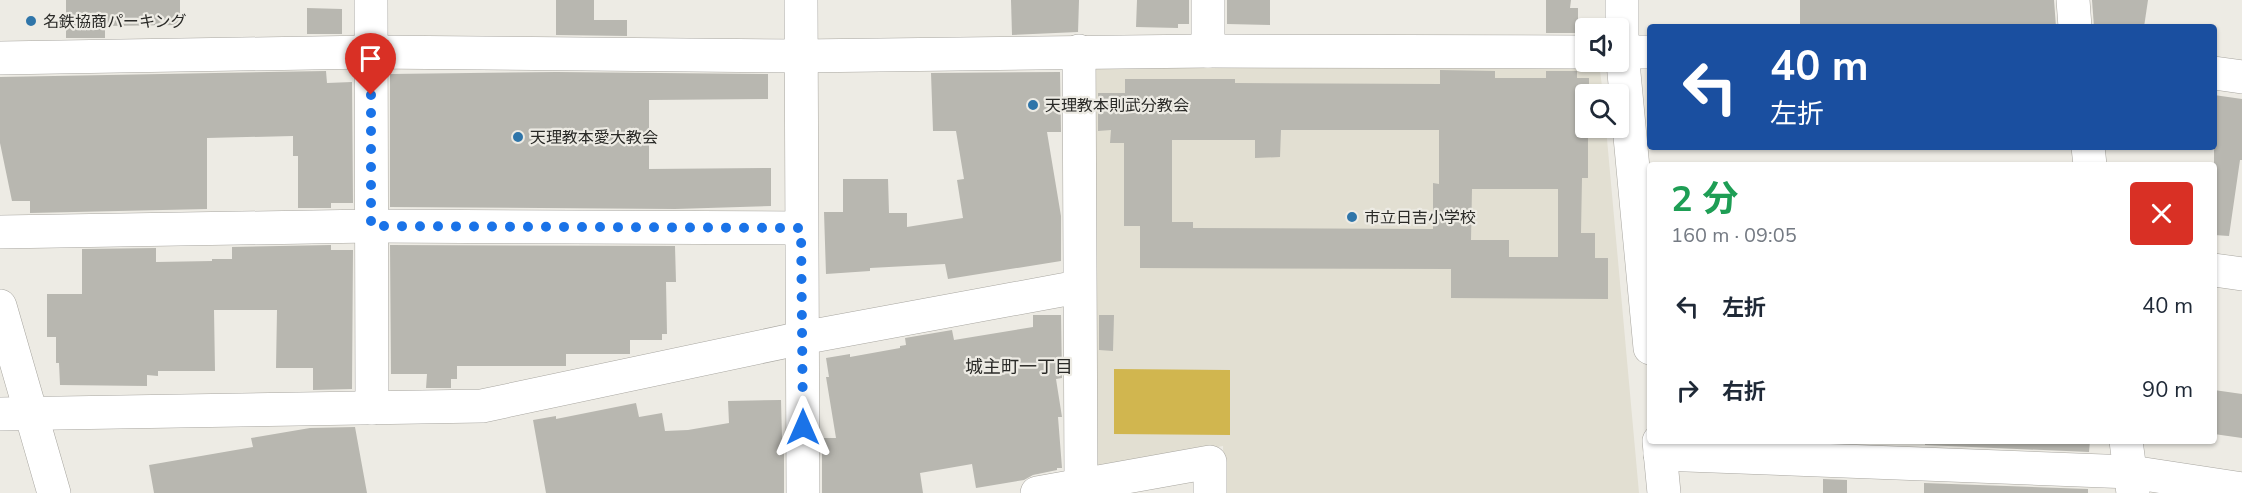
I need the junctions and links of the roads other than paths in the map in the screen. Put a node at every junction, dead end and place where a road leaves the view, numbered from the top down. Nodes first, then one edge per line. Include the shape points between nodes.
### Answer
1 (371, 0) edge
2 (801, 0) edge
3 (1208, 0) edge
4 (1622, 0) edge
5 (2073, 0) edge
6 (2075, 24) edge
7 (1078, 51) junction
8 (1208, 51) junction
9 (371, 52) junction
10 (1575, 52) edge
11 (1630, 52) edge
12 (801, 56) junction
13 (0, 57) edge
14 (2217, 73) edge
15 (2242, 77) edge
16 (371, 226) junction
17 (801, 228) junction
18 (0, 232) edge
19 (1645, 243) edge
20 (2217, 270) edge
21 (2242, 274) edge
22 (1647, 285) edge
23 (1078, 287) junction
24 (0, 306) edge
25 (802, 338) junction
26 (372, 408) junction
27 (15, 414) edge
28 (1660, 447) edge
29 (2130, 469) edge
30 (1081, 485) junction
31 (2242, 489) edge
32 (54, 493) edge
33 (803, 493) edge
34 (1037, 493) edge
35 (1210, 493) edge
36 (1664, 493) edge

1 - 9 street
2 - 12 street
3 - 8 street
4 - 11 street
5 - 6 street
7 - 8 street
7 - 12 street
7 - 23 street
8 - 10 street
9 - 12 street
9 - 13 street
9 - 16 street
11 - 19 street
12 - 17 street
14 - 15 street
16 - 17 street
16 - 18 street
16 - 26 street
17 - 25 street
19 - 22 street
20 - 21 street
23 - 25 street
23 - 30 street
24 - 27 street
25 - 26 street via 482,406
25 - 33 street
26 - 27 street
27 - 32 street
28 - 29 street
28 - 36 street
29 - 31 street
30 - 34 street
30 - 35 street via 1210,462

